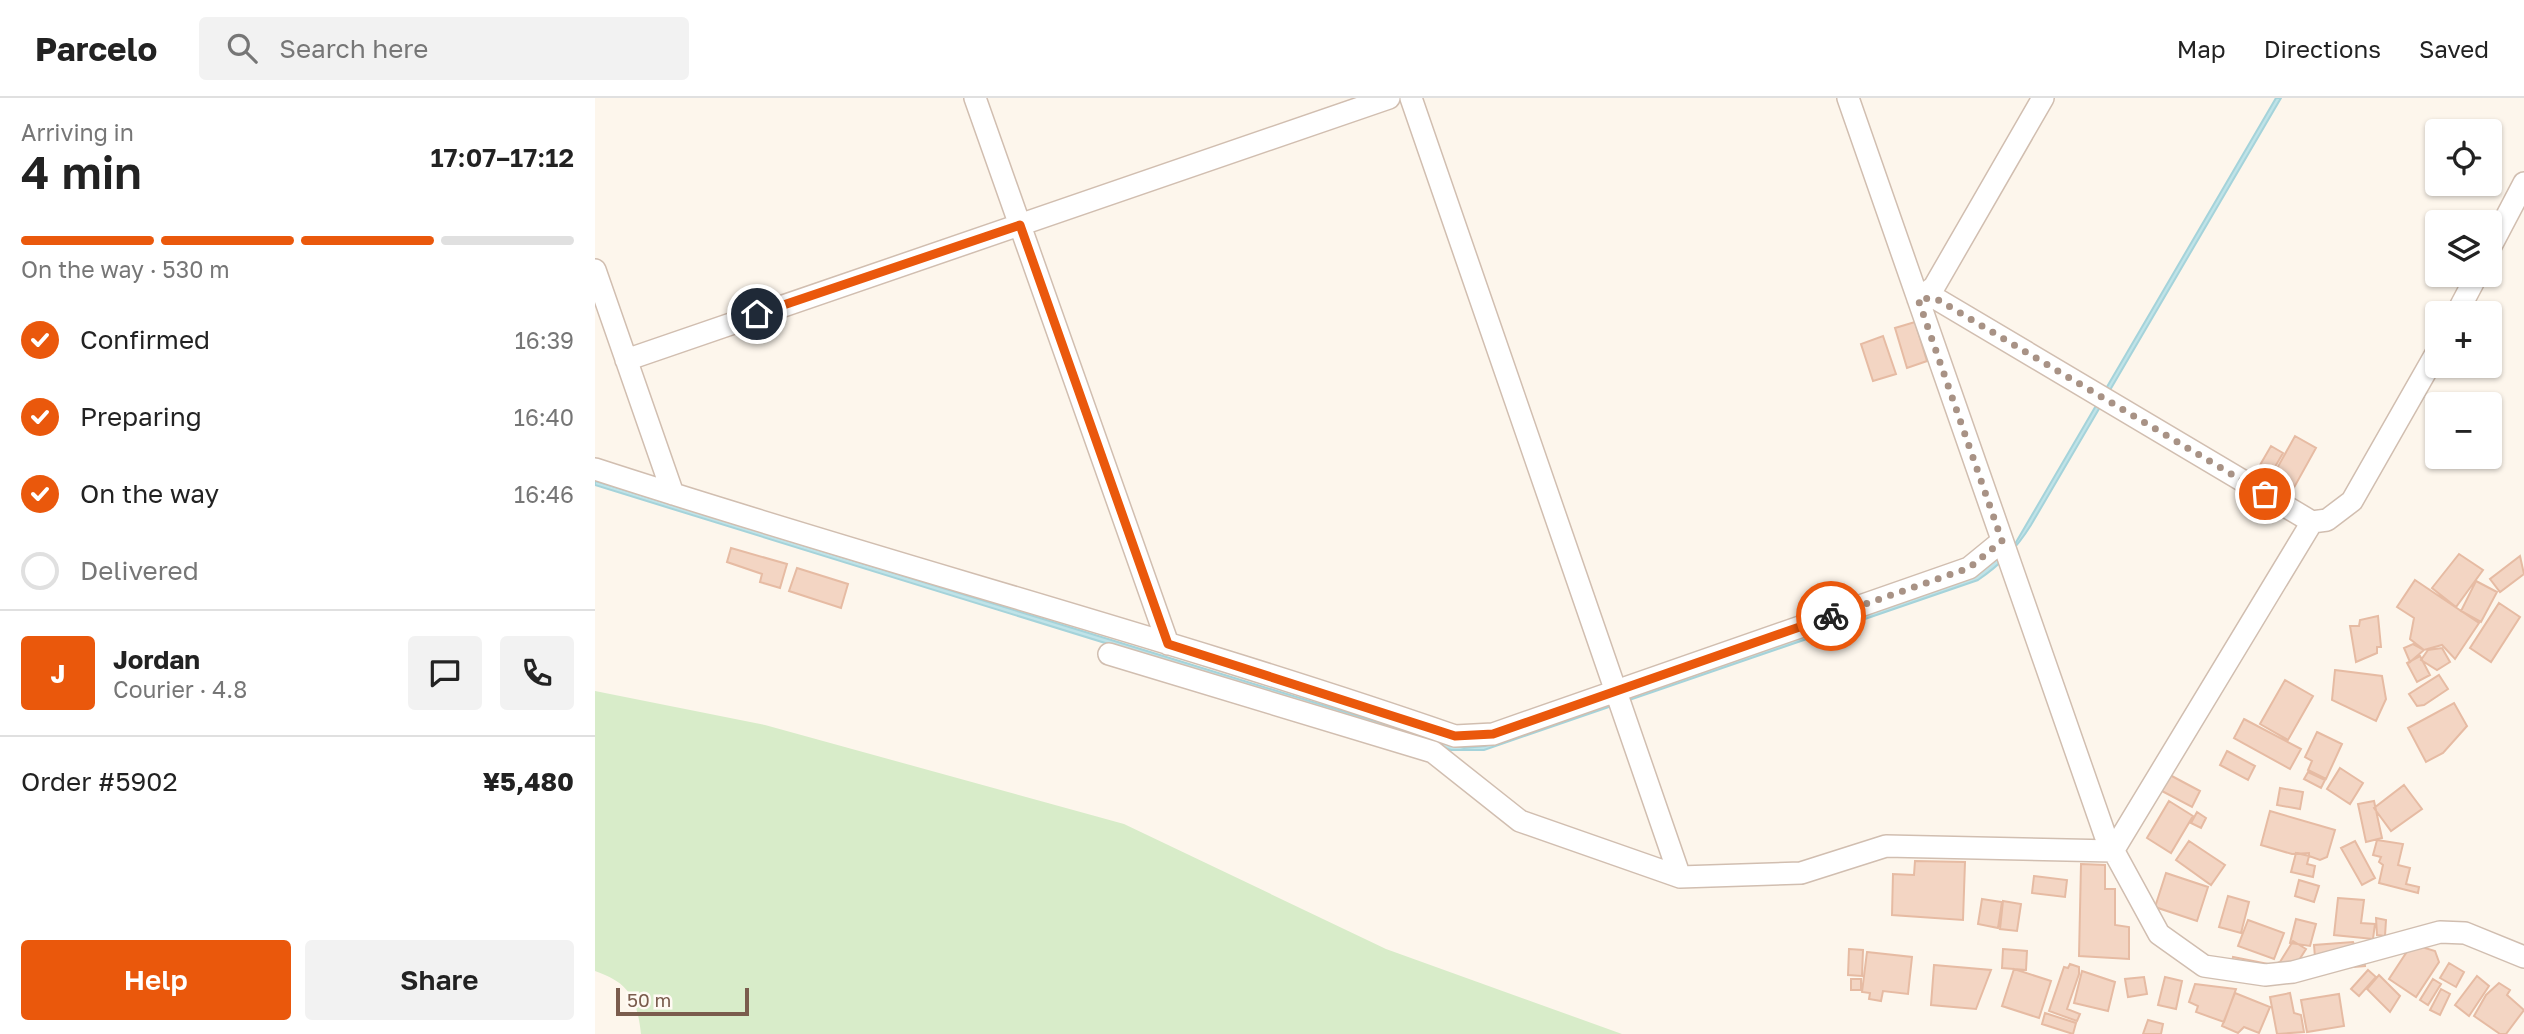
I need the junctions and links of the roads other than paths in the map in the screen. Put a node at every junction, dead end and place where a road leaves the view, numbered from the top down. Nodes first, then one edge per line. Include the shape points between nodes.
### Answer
1 (975, 98) edge
2 (1389, 98) edge
3 (1411, 98) edge
4 (1848, 98) edge
5 (2043, 98) edge
6 (2524, 183) edge
7 (1020, 225) junction
8 (2502, 225) edge
9 (595, 270) edge
10 (1918, 299) junction
11 (626, 360) junction
12 (2425, 373) edge
13 (595, 469) edge
14 (673, 494) junction
15 (2312, 522) junction
16 (2002, 541) junction
17 (1168, 644) junction
18 (1109, 654) dead end
19 (1616, 692) junction
20 (2113, 851) junction
21 (1680, 877) junction
22 (2524, 957) edge

1 - 7 street
2 - 7 street
3 - 19 street
4 - 10 street
5 - 10 street via 1934,287
6 - 8 street
7 - 11 street
7 - 17 street
9 - 11 street
10 - 15 street via 1935,298
10 - 16 street
11 - 14 street
12 - 15 street via 2352,500 2326,520
13 - 14 street
14 - 17 street
15 - 20 street
16 - 19 street via 1969,568
16 - 20 street
17 - 19 street via 1455,736 1493,734
18 - 21 street via 1433,752 1520,821
19 - 21 street
20 - 21 street via 1886,846 1801,873
20 - 22 street via 2159,934 2204,966 2265,975 2293,972 2440,932 2465,933

